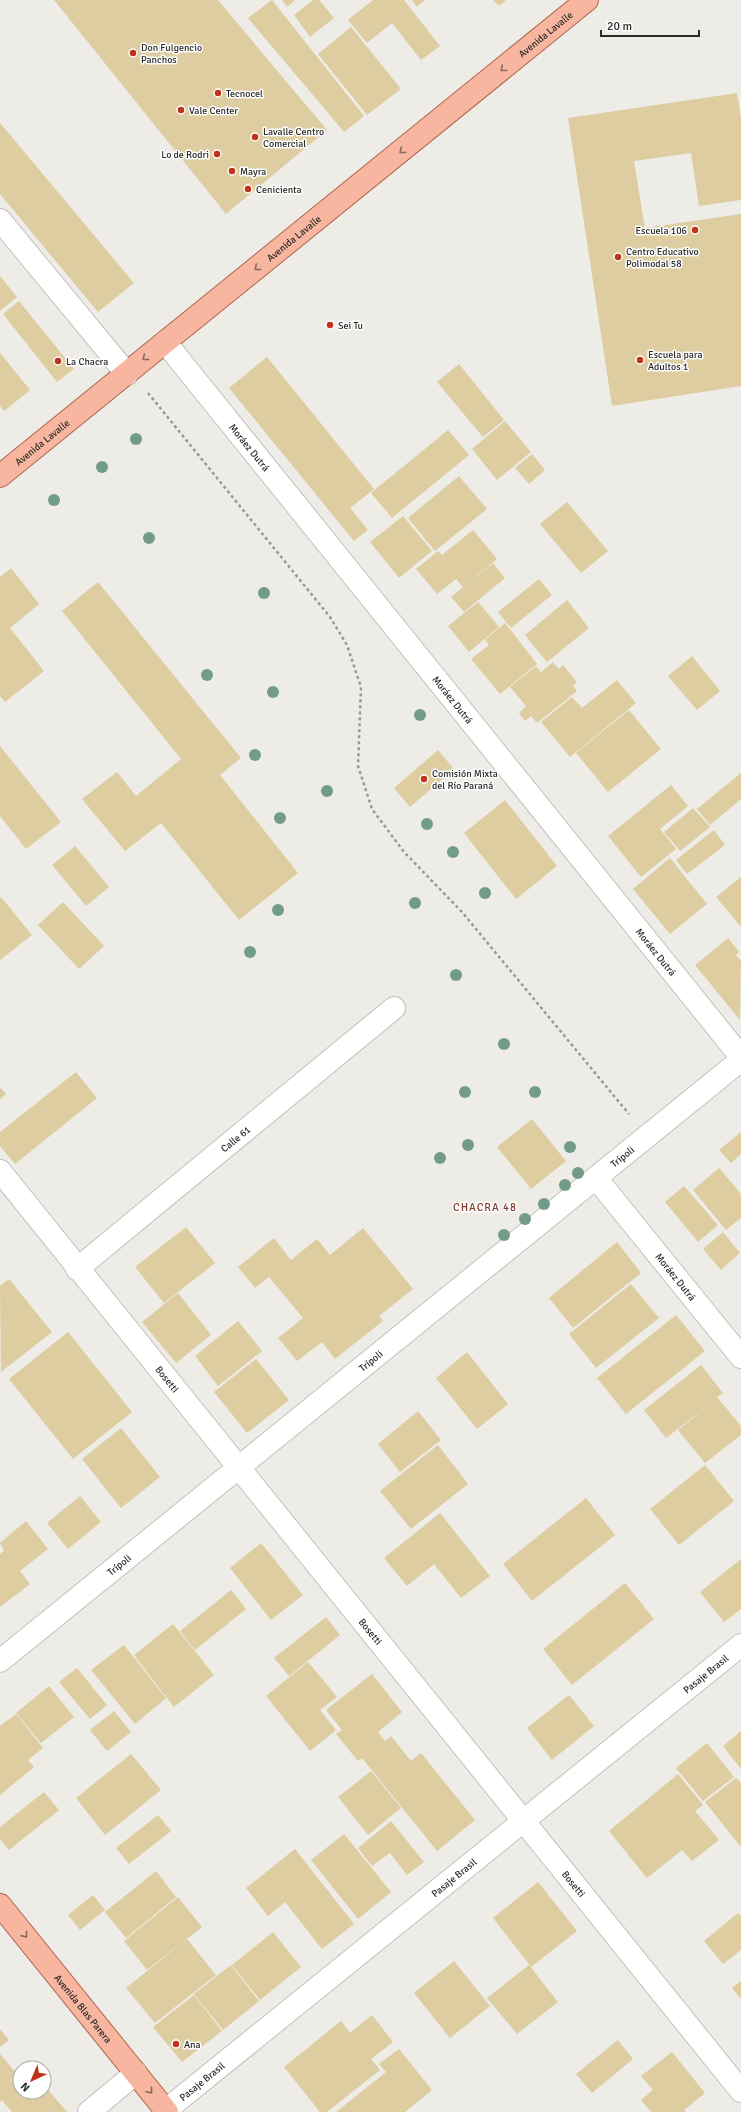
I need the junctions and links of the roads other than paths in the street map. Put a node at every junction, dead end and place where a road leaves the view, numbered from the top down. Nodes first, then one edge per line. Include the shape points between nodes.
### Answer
1 (587, 0) edge
2 (0, 220) edge
3 (165, 342) junction
4 (129, 372) junction
5 (0, 476) edge
6 (394, 1008) dead end
7 (741, 1057) edge
8 (741, 1060) edge
9 (0, 1171) edge
10 (596, 1178) junction
11 (77, 1269) junction
12 (741, 1357) edge
13 (238, 1468) junction
14 (741, 1645) edge
15 (0, 1661) edge
16 (523, 1821) junction
17 (0, 1905) edge
18 (136, 2073) junction
19 (741, 2091) edge
20 (167, 2111) edge
21 (89, 2112) edge

1 -> 3 main road, Avenida Lavalle
2 - 4 street
3 -> 4 main road, Avenida Lavalle
3 - 7 street, Moráez Dutrá
4 - 5 main road, Avenida Lavalle
6 - 11 street, Calle 61
8 - 10 street, Trípoli
9 - 11 street, Bosetti
10 - 12 street, Moráez Dutrá
10 - 13 street, Trípoli
11 - 13 street, Bosetti
13 - 15 street, Trípoli
13 - 16 street, Bosetti
14 - 16 street, Pasaje Brasil
16 - 19 street, Bosetti
16 - 20 street, Pasaje Brasil
17 -> 18 main road, Avenida Blas Parera
18 -> 20 main road, Avenida Blas Parera
18 - 21 street

